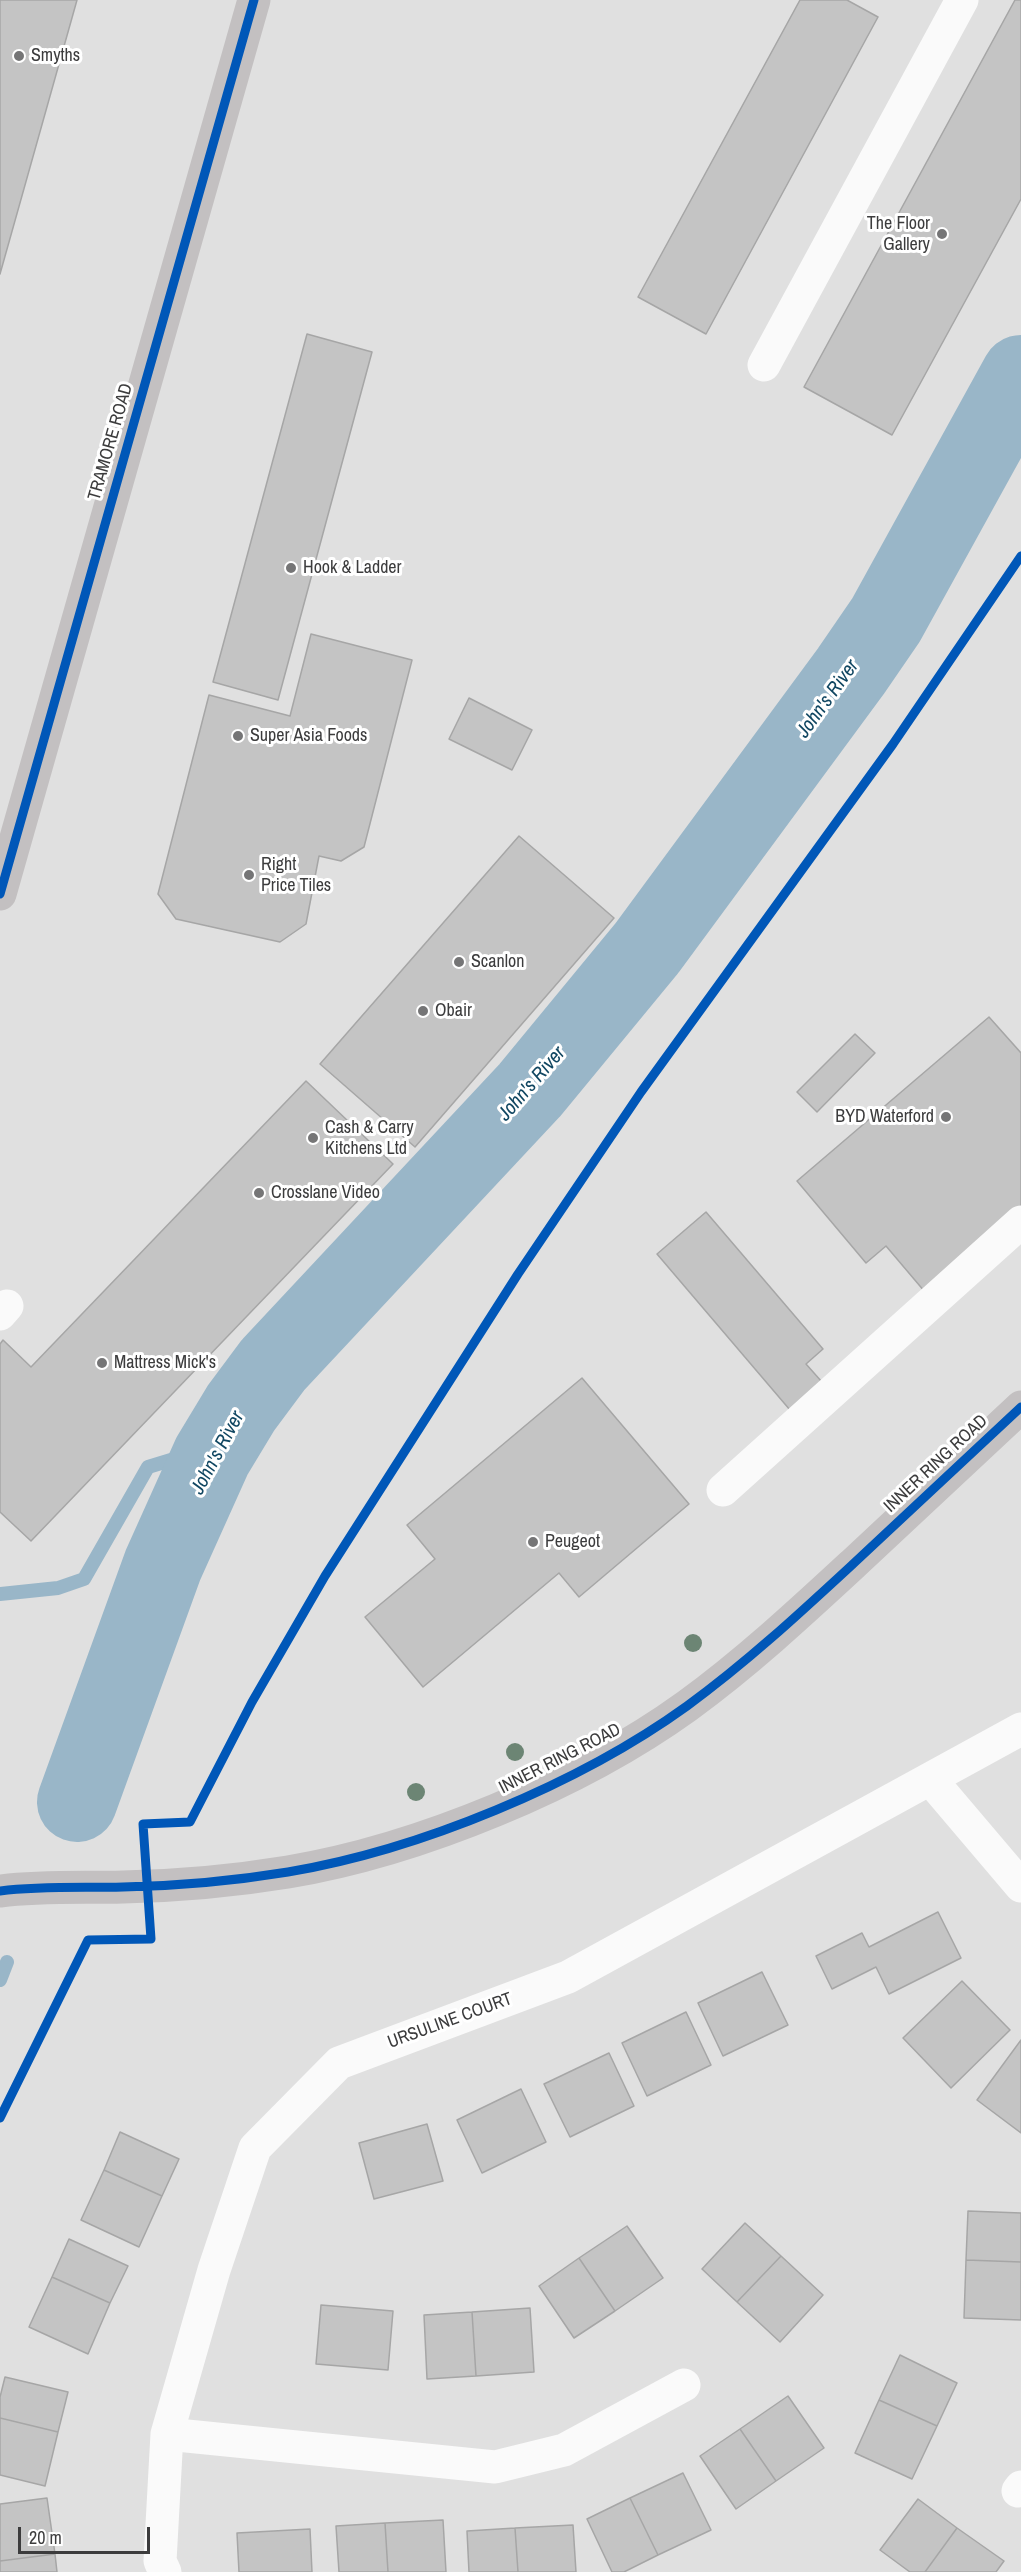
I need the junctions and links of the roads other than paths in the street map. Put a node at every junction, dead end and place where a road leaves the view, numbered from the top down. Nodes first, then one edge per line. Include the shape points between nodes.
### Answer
1 (254, 0) edge
2 (962, 0) edge
3 (764, 365) dead end
4 (0, 894) edge
5 (1021, 1222) edge
6 (1021, 1407) edge
7 (723, 1490) dead end
8 (1021, 1729) edge
9 (931, 1780) junction
10 (0, 1869) edge
11 (1021, 1886) edge
12 (73, 1887) junction
13 (0, 1891) edge
14 (684, 2385) dead end
15 (167, 2434) junction
16 (165, 2572) edge

1 - 4 main road, TRAMORE ROAD
2 - 3 street
5 - 7 street
6 - 12 main road, INNER RING ROAD via 747,1659 686,1707 554,1782 438,1832 342,1861 250,1878
8 - 9 street, URSULINE COURT
9 - 11 street
9 - 15 street, URSULINE COURT via 568,1977 339,2063 255,2148 214,2270
10 - 12 main road
12 - 13 main road, INNER RING ROAD
14 - 15 street via 564,2450 495,2467
15 - 16 street, URSULINE COURT via 160,2561

